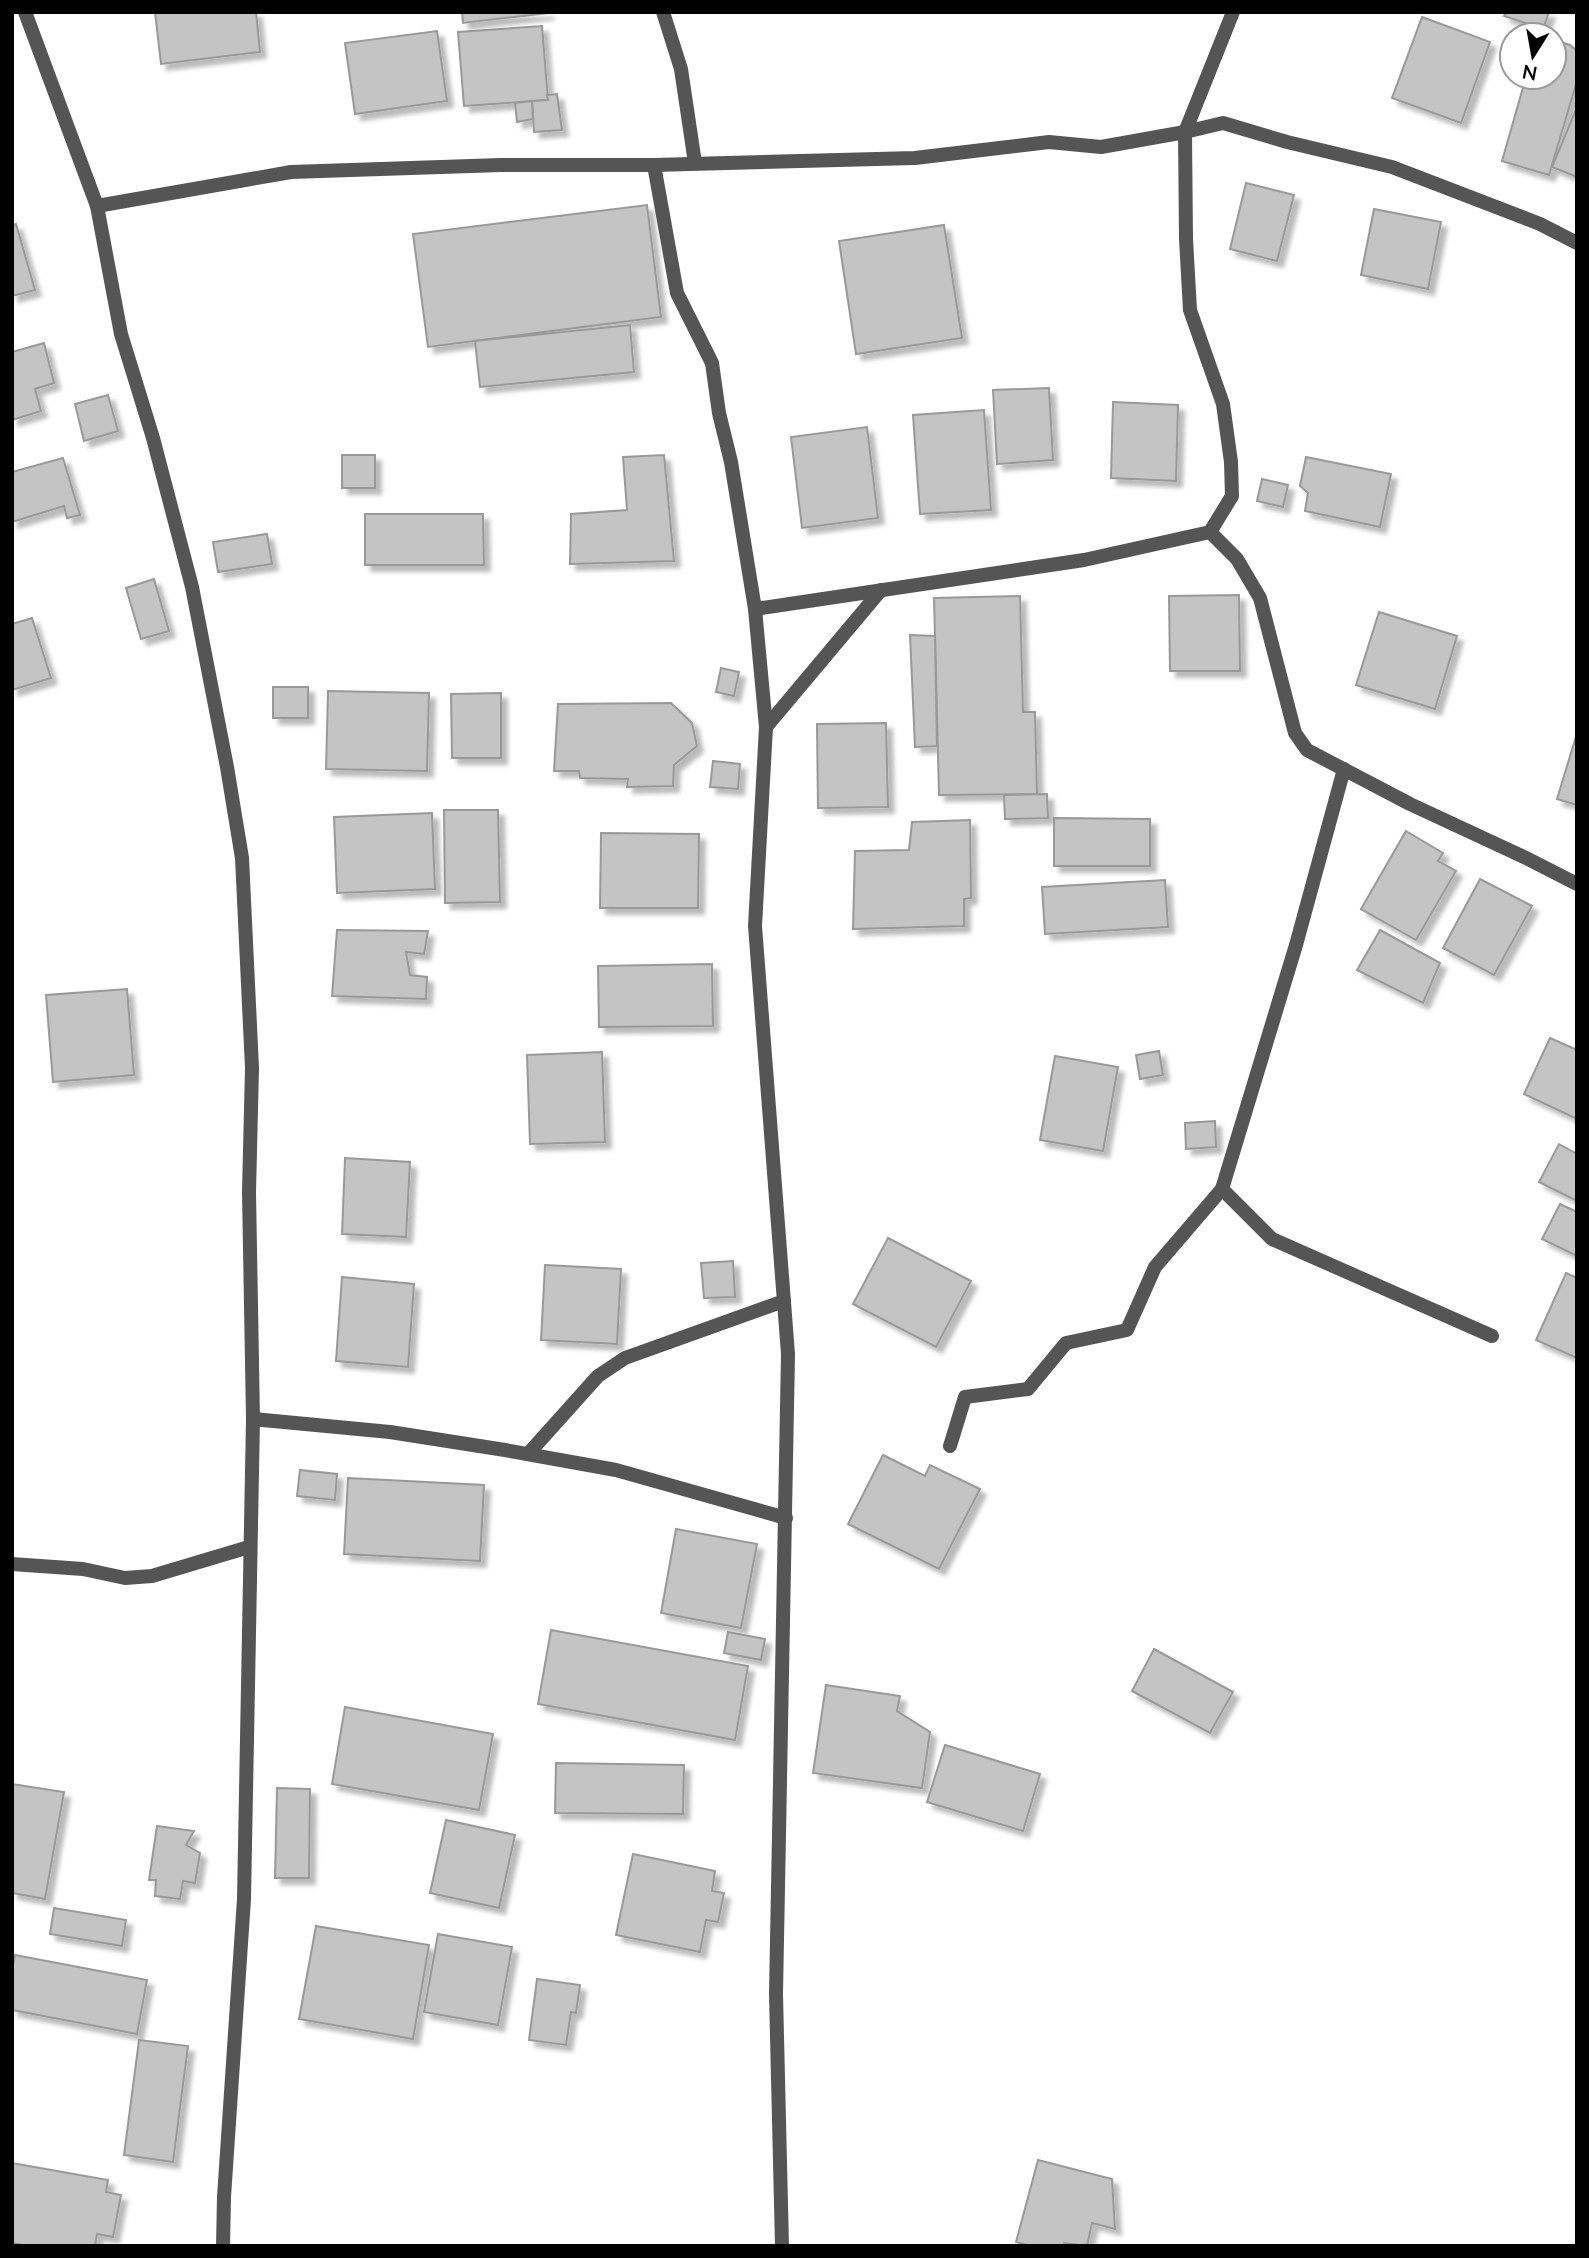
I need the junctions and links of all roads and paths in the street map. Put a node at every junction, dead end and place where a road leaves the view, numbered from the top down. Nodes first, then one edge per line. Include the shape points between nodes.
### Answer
1 (25, 12) edge
2 (663, 12) edge
3 (1233, 12) edge
4 (1185, 132) junction
5 (695, 163) junction
6 (654, 165) junction
7 (97, 206) junction
8 (1577, 243) edge
9 (1210, 531) junction
10 (881, 590) junction
11 (755, 608) junction
12 (766, 727) junction
13 (1344, 769) junction
14 (1577, 884) edge
15 (1222, 1189) junction
16 (784, 1301) junction
17 (1492, 1336) dead end
18 (253, 1419) junction
19 (950, 1446) dead end
20 (528, 1454) junction
21 (786, 1518) junction
22 (249, 1547) junction
23 (12, 1564) edge
24 (223, 2246) edge
25 (782, 2246) edge

1 - 7 street
2 - 5 street via 681,69
3 - 4 street
4 - 5 street via 1101,147 1049,142 915,158
4 - 8 street via 1223,123 1392,167 1540,224
4 - 9 street via 1190,310 1223,404 1231,461 1232,496
5 - 6 street
6 - 7 street via 291,172
6 - 11 street via 677,293 712,363
7 - 18 street via 121,334 192,587 243,858 252,1068
9 - 10 street via 1084,560
9 - 13 street via 1237,559 1260,597 1294,733 1307,750
10 - 11 street
10 - 12 street
11 - 12 street
12 - 16 street via 755,926
13 - 14 street
13 - 15 street
15 - 17 street via 1272,1239
15 - 19 street via 1155,1267 1127,1329 1066,1343 1028,1389 965,1397
16 - 20 street via 625,1358 598,1376
16 - 21 street via 788,1354
18 - 20 street via 390,1432
18 - 22 street
20 - 21 street via 615,1471
21 - 25 street via 776,1994
22 - 23 street via 152,1576 125,1578 83,1569
22 - 24 street via 244,1899

